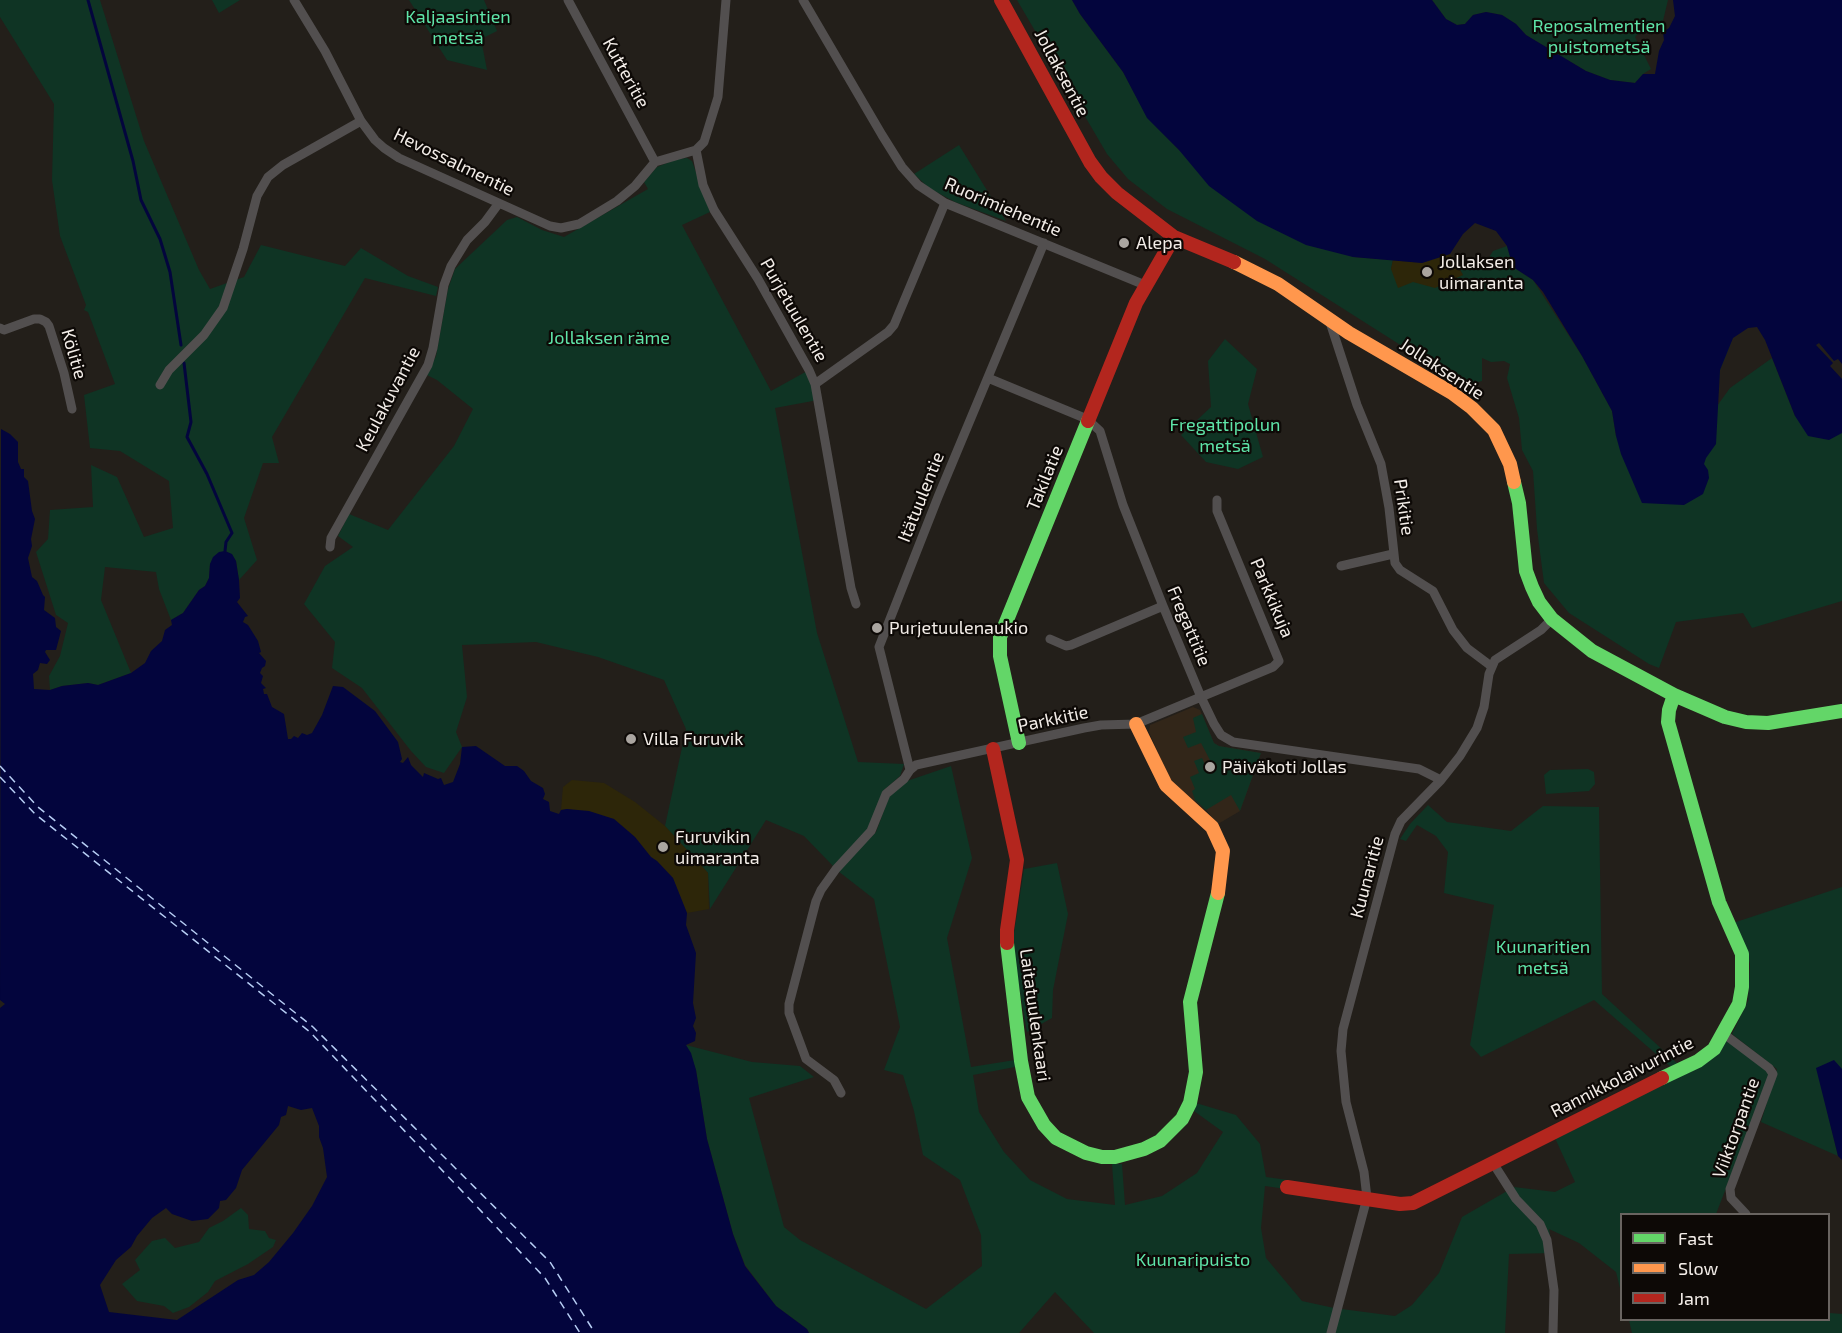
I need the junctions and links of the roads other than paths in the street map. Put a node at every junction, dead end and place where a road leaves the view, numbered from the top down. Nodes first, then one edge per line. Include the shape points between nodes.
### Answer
1 (294, 0) edge
2 (568, 0) edge
3 (726, 0) edge
4 (803, 0) edge
5 (1001, 0) edge
6 (361, 121) junction
7 (696, 150) junction
8 (656, 162) junction
9 (499, 203) junction
10 (945, 203) junction
11 (1174, 237) junction
12 (1044, 243) junction
13 (1146, 285) junction
14 (1329, 319) junction
15 (0, 328) edge
16 (988, 378) junction
17 (815, 384) junction
18 (160, 385) dead end
19 (72, 409) dead end
20 (1088, 419) junction
21 (1217, 500) dead end
22 (330, 547) dead end
23 (1393, 554) junction
24 (1341, 566) dead end
25 (856, 603) dead end
26 (1163, 606) junction
27 (1552, 619) junction
28 (1050, 639) dead end
29 (1491, 666) junction
30 (1674, 695) junction
31 (1201, 697) junction
32 (1842, 711) edge
33 (1136, 724) junction
34 (1019, 743) junction
35 (993, 749) junction
36 (910, 770) junction
37 (1441, 780) junction
38 (1724, 1034) junction
39 (841, 1093) dead end
40 (1493, 1163) junction
41 (1287, 1187) dead end
42 (1368, 1198) junction
43 (1744, 1213) edge
44 (1331, 1333) edge
45 (1553, 1333) edge

1 - 6 street, Hevossalmentie
2 - 8 street, Kutteritie
3 - 7 street via 716,106 704,142
4 - 10 street, Ruorimiehentie via 902,167
5 - 11 street, Jollaksentie via 1101,177
6 - 9 street, Hevossalmentie via 375,140 399,158
6 - 18 street via 268,177 257,196 223,308
7 - 8 street
7 - 17 street, Purjetuulentie via 703,185 714,210 758,279
8 - 9 street, Hevossalmentie via 628,193 570,227 550,226
9 - 22 street, Keulakuvantie via 467,240 451,266 428,364 336,529
10 - 12 street, Ruorimiehentie
10 - 17 street via 894,326
11 - 13 street, Takilatie
11 - 14 street, Jollaksentie via 1263,275
12 - 13 street, Ruorimiehentie
12 - 16 street, Itätuulentie
13 - 20 street, Takilatie
14 - 23 street, Prikitie via 1381,464
14 - 27 street, Jollaksentie via 1452,393 1494,430 1510,464 1519,503 1526,571 1539,602
15 - 19 street, Kölitie via 34,319 46,322
16 - 20 street
16 - 36 street, Itätuulentie via 879,647
17 - 25 street, Purjetuulentie
20 - 26 street, Fregattitie via 1102,437 1123,505
20 - 34 street, Takilatie via 1000,637 1000,656
21 - 31 street, Parkkikuja via 1217,511 1279,660 1273,667
23 - 24 street
23 - 29 street, Prikitie via 1400,570 1433,591 1467,648
26 - 28 street via 1071,645
26 - 31 street, Fregattitie
27 - 29 street
27 - 30 street, Jollaksentie via 1592,651
29 - 37 street, Kuunaritie via 1477,728
30 - 32 street, Jollaksentie via 1746,723
30 - 38 street, Rannikkolaivurintie via 1668,722 1719,902 1742,954 1739,1004
31 - 33 street, Parkkitie
31 - 37 street, Fregattitie via 1226,740 1419,769
33 - 34 street, Parkkitie via 1101,725
33 - 35 street, Laitatuulenkaari via 1166,785 1212,827 1223,851 1223,871 1190,1002 1194,1093 1182,1119 1160,1141 1116,1157 1086,1153 1056,1138 1028,1097 1007,943 1017,860
34 - 35 street, Parkkitie
35 - 36 street, Parkkitie via 916,765
36 - 39 street via 886,794 871,831 821,890 789,1004 806,1059 834,1080
37 - 42 street, Kuunaritie via 1401,821 1395,834 1343,1029 1343,1079
38 - 40 street, Rannikkolaivurintie via 1714,1049 1698,1061
38 - 43 street, Viiktorpantie via 1773,1074 1730,1189 1731,1198
40 - 42 street, Rannikkolaivurintie via 1413,1203
40 - 45 street via 1516,1198 1540,1224 1547,1240 1554,1290
41 - 42 street, Rannikkolaivurintie
42 - 44 street

